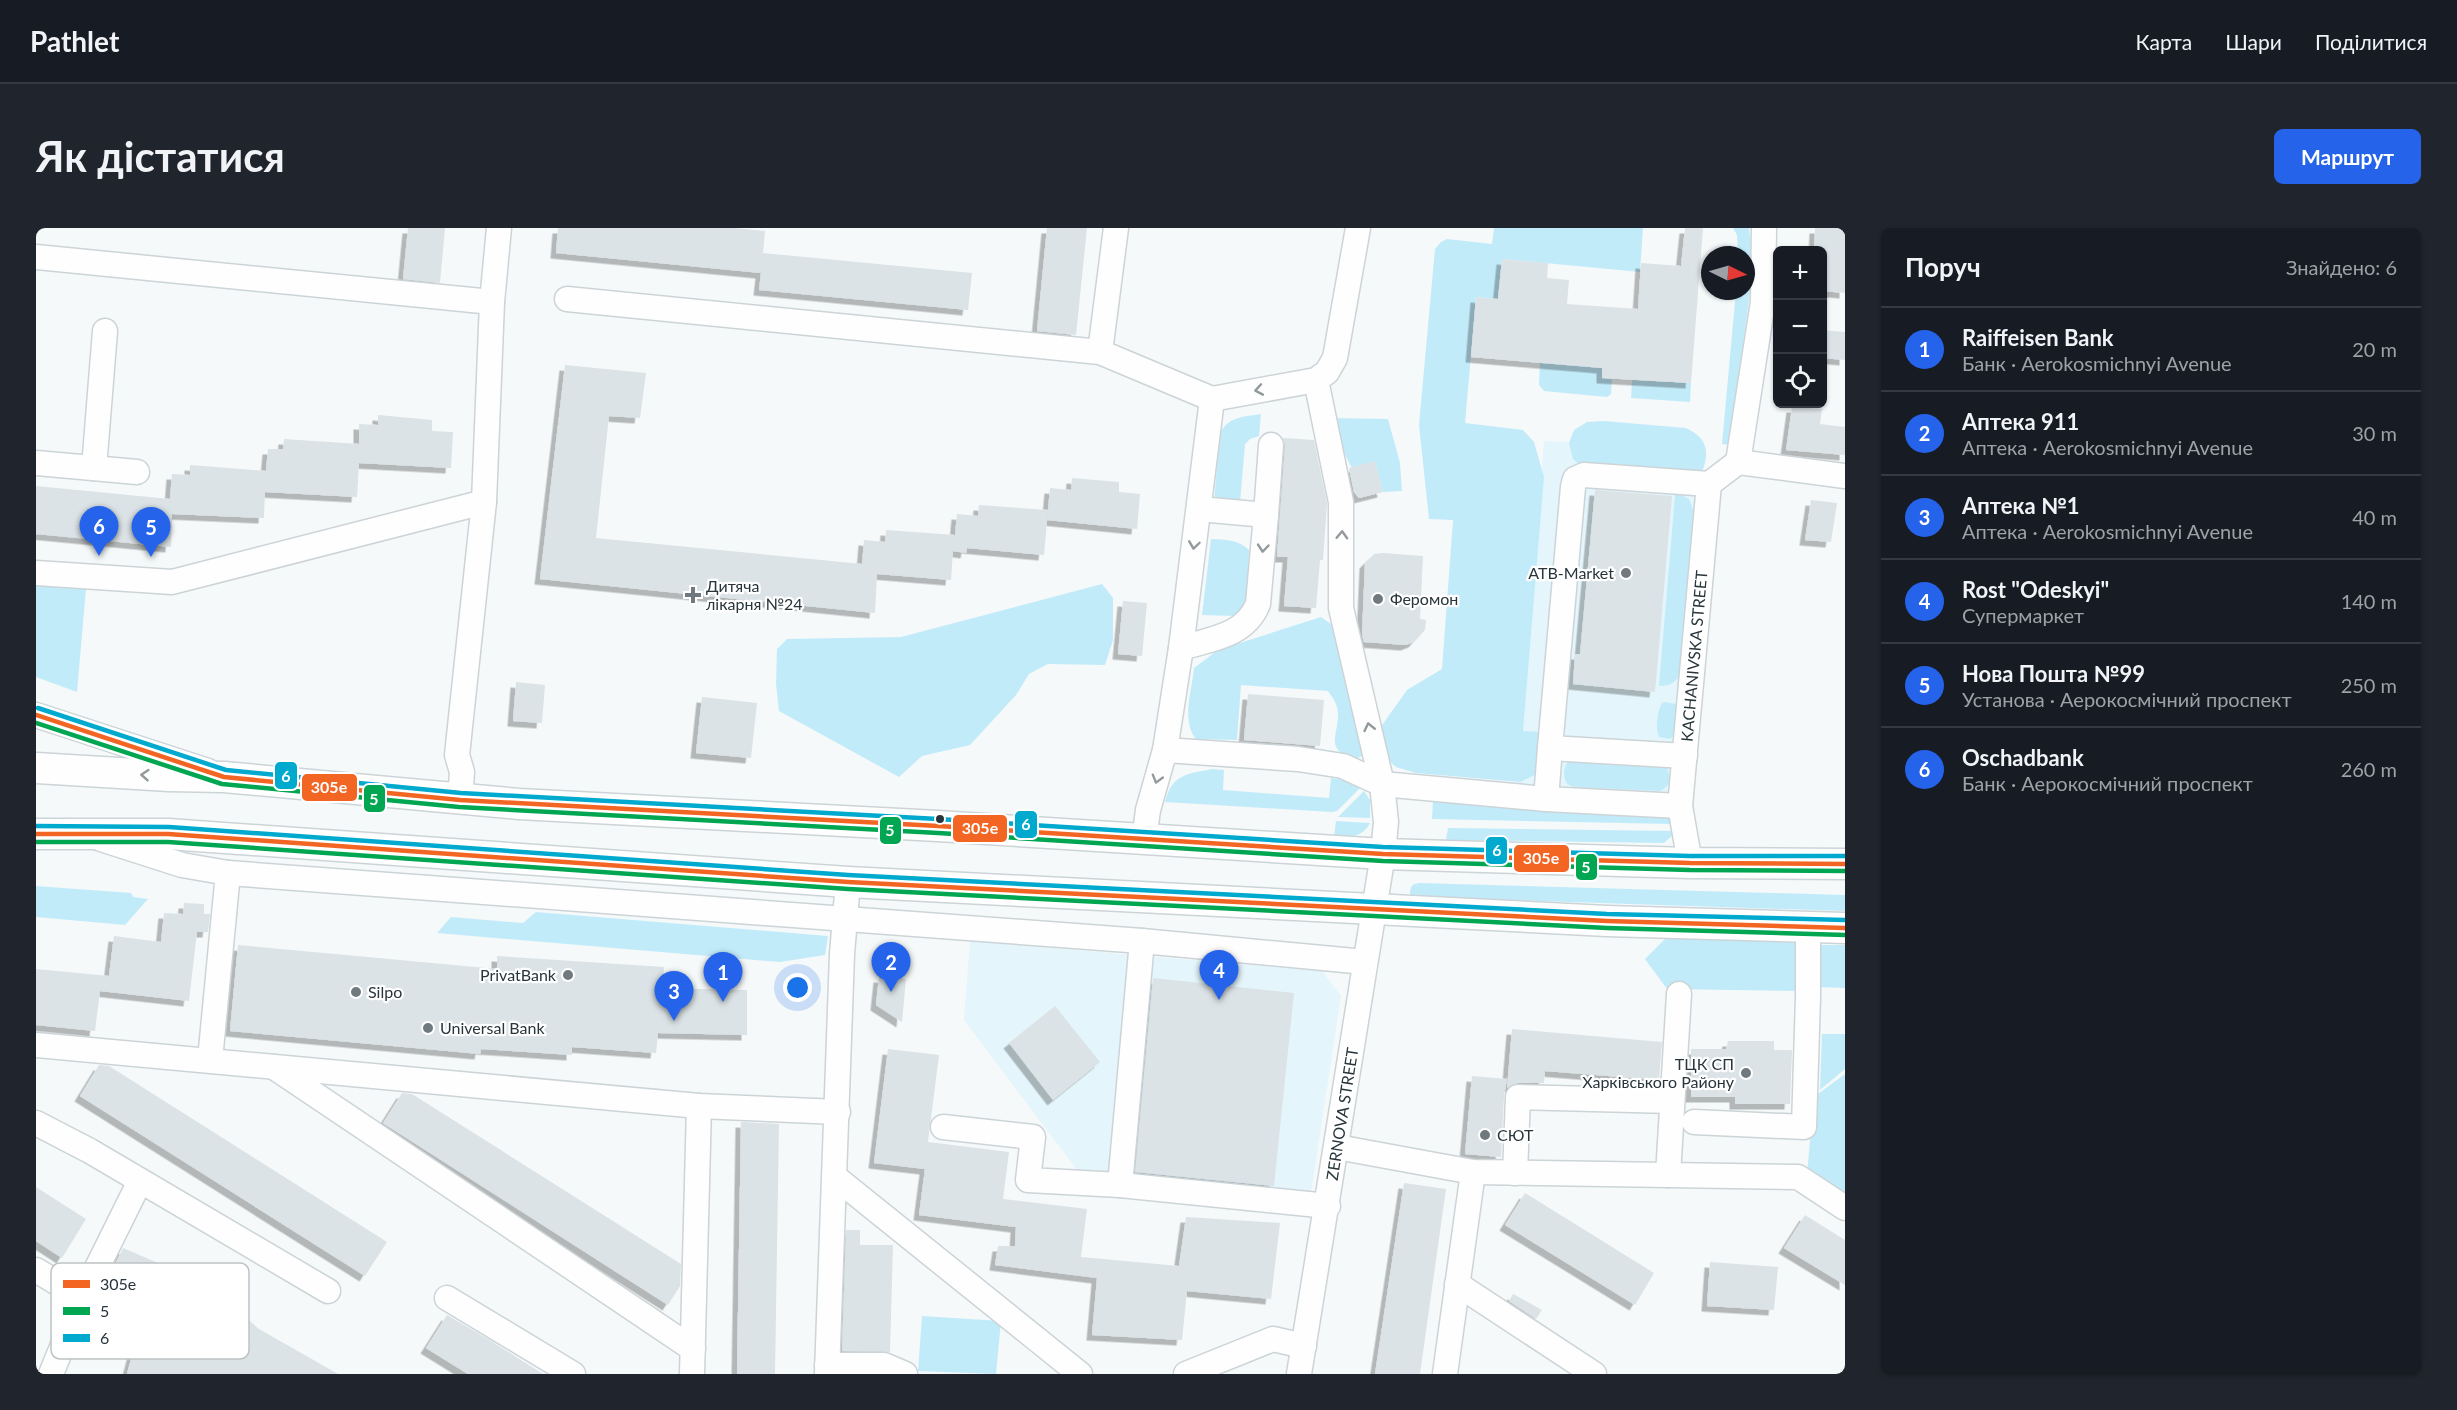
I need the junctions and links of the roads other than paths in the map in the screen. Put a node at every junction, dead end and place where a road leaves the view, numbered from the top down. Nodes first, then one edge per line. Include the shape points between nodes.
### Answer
1 (500, 228) edge
2 (1116, 228) edge
3 (1358, 228) edge
4 (1764, 228) edge
5 (36, 257) edge
6 (567, 299) dead end
7 (492, 302) junction
8 (105, 331) dead end
9 (1100, 352) junction
10 (1316, 380) junction
11 (1212, 399) junction
12 (1271, 445) dead end
13 (1738, 462) junction
14 (36, 463) edge
15 (94, 468) junction
16 (138, 472) dead end
17 (1845, 476) edge
18 (1708, 484) junction
19 (483, 502) junction
20 (1199, 509) junction
21 (1266, 515) junction
22 (36, 573) edge
23 (1181, 648) junction
24 (36, 715) edge
25 (1551, 748) junction
26 (1165, 750) junction
27 (1685, 756) junction
28 (36, 768) edge
29 (224, 777) junction
30 (1382, 784) junction
31 (1546, 799) junction
32 (460, 800) junction
33 (1680, 806) junction
34 (36, 834) edge
35 (87, 835) junction
36 (1144, 840) junction
37 (1383, 854) junction
38 (1690, 863) junction
39 (1845, 864) edge
40 (228, 873) junction
41 (848, 882) junction
42 (1375, 910) junction
43 (845, 919) junction
44 (1808, 927) junction
45 (1845, 928) edge
46 (1142, 941) junction
47 (1365, 962) junction
48 (1679, 994) dead end
49 (36, 1045) edge
50 (210, 1060) junction
51 (273, 1066) junction
52 (1672, 1101) junction
53 (699, 1106) junction
54 (838, 1112) junction
55 (1695, 1122) dead end
56 (36, 1123) edge
57 (944, 1127) dead end
58 (1337, 1147) junction
59 (1473, 1172) junction
60 (1515, 1173) junction
61 (1668, 1175) junction
62 (835, 1177) junction
63 (140, 1181) junction
64 (1120, 1185) junction
65 (1328, 1206) junction
66 (1845, 1208) edge
67 (99, 1263) edge
68 (36, 1270) edge
69 (51, 1279) edge
70 (1456, 1284) junction
71 (328, 1291) dead end
72 (447, 1298) dead end
73 (1304, 1346) junction
74 (693, 1349) junction
75 (57, 1359) edge
76 (827, 1370) edge
77 (51, 1374) edge
78 (573, 1374) edge
79 (692, 1374) edge
80 (905, 1374) edge
81 (1080, 1374) edge
82 (1186, 1374) edge
83 (1299, 1374) edge
84 (1445, 1374) edge
85 (1594, 1374) edge

1 - 7 street
2 - 9 street
3 - 10 street via 1335,358 1327,372
4 - 13 street via 1763,302
5 - 7 street
6 - 9 street
7 - 19 street
8 - 15 street
9 - 11 street
10 -> 11 street
30 -> 10 street, ZERNOVA STREET via 1341,608 1341,502
11 - 20 street
12 - 21 street
13 - 17 street
13 - 18 street
14 - 15 street
15 - 16 street
18 - 25 street via 1584,475 1575,478
18 - 27 street, KACHANIVSKA STREET
19 - 22 street via 172,582
19 - 32 street via 457,755 462,771
20 - 21 street
20 -> 23 street
21 -> 23 street via 1258,604 1253,616 1231,633
23 - 26 street
24 - 29 street
25 - 27 street
25 - 31 street
26 - 30 street via 1342,765
26 -> 36 street
27 - 33 street, KACHANIVSKA STREET
29 -> 28 main road
29 - 32 main road
30 - 31 street
30 - 37 street, ZERNOVA STREET via 1386,822
31 - 33 street
32 - 36 main road
33 - 38 street, KACHANIVSKA STREET
34 - 35 main road
35 - 40 street via 183,864
35 - 41 main road via 168,834
36 - 37 main road
37 - 38 main road
37 - 42 street, ZERNOVA STREET
38 - 39 main road
40 - 43 street
40 - 50 street
41 - 42 main road
41 - 43 street
42 - 44 main road
42 - 47 street, ZERNOVA STREET
43 - 46 street
43 - 54 street
44 - 45 main road
44 - 55 street via 1804,1127
46 - 47 street
46 - 64 street
47 - 58 street, ZERNOVA STREET
48 - 52 street
49 - 50 street
50 - 51 street
51 - 53 street
51 - 74 street
52 - 60 street via 1518,1097
52 - 61 street
53 - 54 street
53 - 74 street
54 - 62 street
56 - 63 street
57 - 64 street via 1033,1137 1028,1180
58 - 59 street
58 - 65 street, ZERNOVA STREET
59 - 60 street
59 - 70 street
60 - 61 street
61 - 66 street via 1798,1177
62 - 76 street
62 - 81 street
63 - 67 street
63 - 71 street
64 - 65 street
65 - 73 street, ZERNOVA STREET
68 - 69 street
70 - 84 street
70 - 85 street
72 - 78 street
73 - 82 street via 1273,1339
73 - 83 street, ZERNOVA STREET
74 - 79 street
75 - 77 street
76 - 80 street via 884,1365

